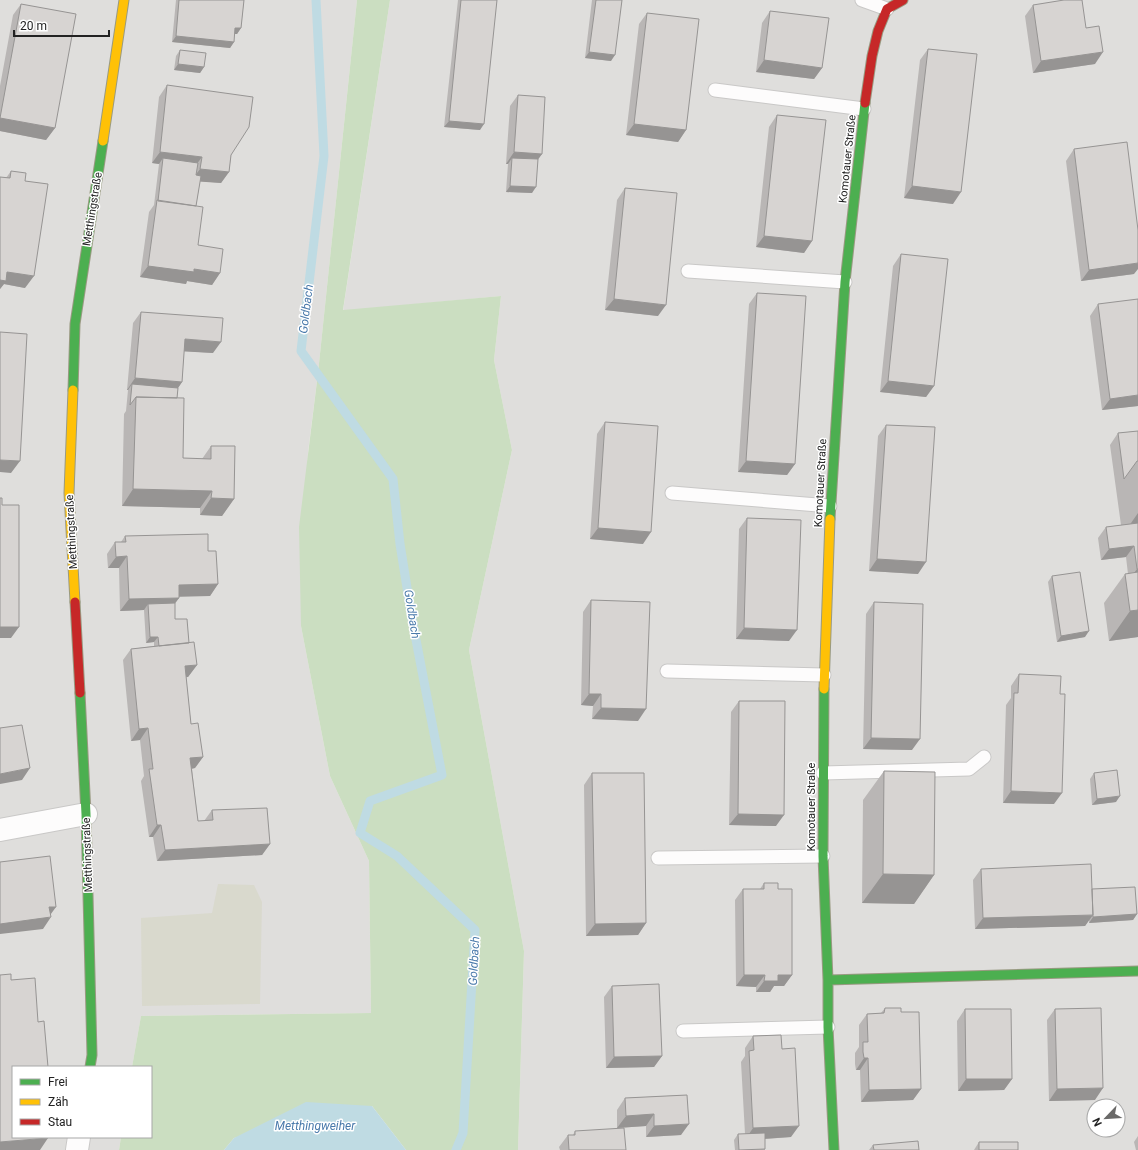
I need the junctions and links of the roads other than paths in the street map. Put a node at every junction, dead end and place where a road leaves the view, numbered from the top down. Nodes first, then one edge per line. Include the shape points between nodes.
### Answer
1 (124, 0) edge
2 (862, 0) edge
3 (903, 0) edge
4 (887, 9) junction
5 (715, 90) dead end
6 (864, 109) junction
7 (688, 271) dead end
8 (845, 282) junction
9 (672, 493) dead end
10 (830, 506) junction
11 (668, 671) dead end
12 (824, 675) junction
13 (984, 757) dead end
14 (823, 773) junction
15 (86, 814) junction
16 (0, 830) edge
17 (823, 856) junction
18 (658, 858) dead end
19 (1138, 971) edge
20 (828, 980) junction
21 (828, 1027) junction
22 (683, 1031) dead end
23 (90, 1066) edge
24 (79, 1138) edge
25 (77, 1150) edge
26 (834, 1150) edge

1 - 15 street, Metthingstraße via 75,324 69,493
2 - 4 lane
3 - 4 street
4 - 6 street, Komotauer Straße via 872,56
5 - 6 lane
6 - 8 street, Komotauer Straße
7 - 8 lane
8 - 10 street, Komotauer Straße
9 - 10 lane
10 - 12 street, Komotauer Straße
11 - 12 lane
12 - 14 street, Komotauer Straße
13 - 14 lane via 969,769
14 - 17 street, Komotauer Straße
15 - 16 street
15 - 23 street, Metthingstraße via 92,1055
17 - 18 lane
17 - 20 street, Komotauer Straße
19 - 20 street
20 - 21 street, Komotauer Straße
21 - 22 lane
21 - 26 street, Komotauer Straße
24 - 25 street

